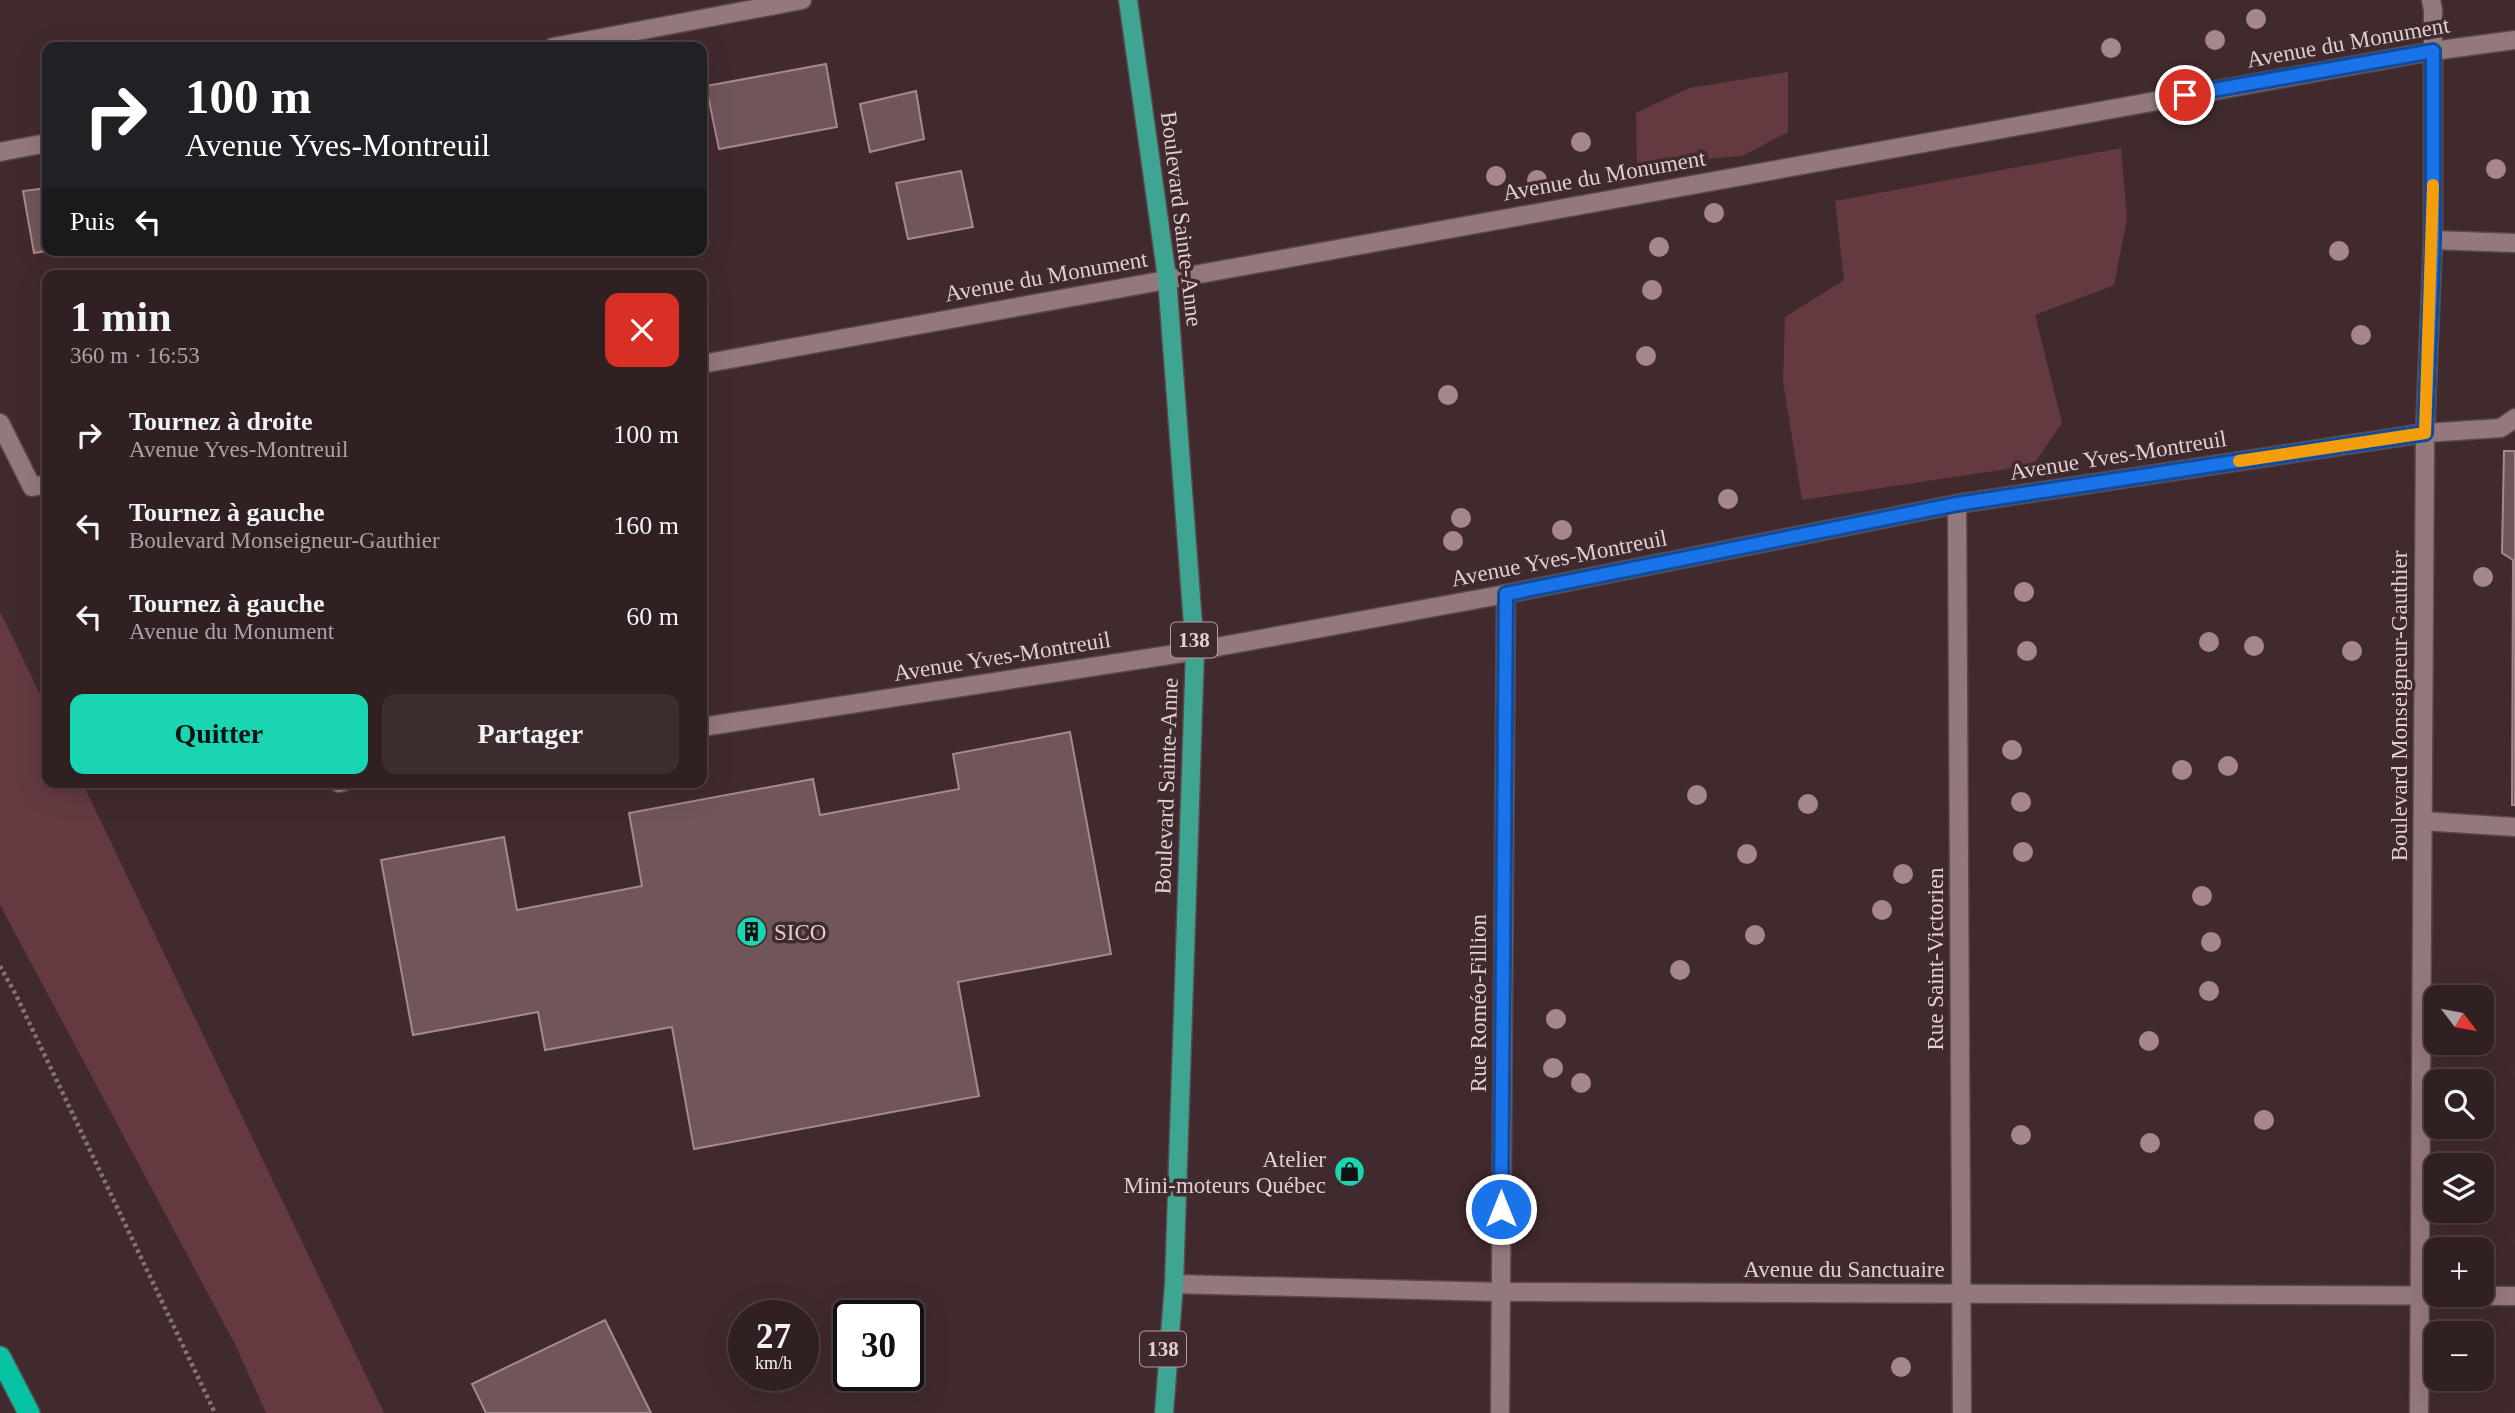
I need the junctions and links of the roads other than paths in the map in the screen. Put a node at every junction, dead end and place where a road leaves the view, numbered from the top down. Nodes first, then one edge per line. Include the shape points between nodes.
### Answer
1 (802, 0) edge
2 (1128, 0) edge
3 (2431, 0) edge
4 (2515, 40) edge
5 (579, 42) edge
6 (2433, 51) junction
7 (42, 144) edge
8 (0, 152) edge
9 (2433, 240) junction
10 (2515, 243) edge
11 (1167, 278) junction
12 (707, 363) edge
13 (2515, 418) edge
14 (0, 423) edge
15 (2425, 433) junction
16 (40, 486) edge
17 (1957, 504) junction
18 (1506, 594) junction
19 (1195, 651) junction
20 (707, 726) edge
21 (2423, 821) junction
22 (2515, 827) edge
23 (1174, 1284) junction
24 (1500, 1292) junction
25 (1962, 1293) junction
26 (2420, 1295) junction
27 (2515, 1296) edge
28 (0, 1357) edge
29 (29, 1413) edge
30 (1152, 1413) edge
31 (1164, 1413) edge
32 (1500, 1413) edge
33 (1962, 1413) edge
34 (2419, 1413) edge

1 - 5 street
2 - 11 main road, Boulevard Sainte-Anne / 138
3 - 6 street, Boulevard Monseigneur-Gauthier
4 - 6 street, Avenue du Monument
6 - 9 street, Boulevard Monseigneur-Gauthier
6 - 11 street, Avenue du Monument
7 - 8 street
9 - 10 street
9 - 15 street, Boulevard Monseigneur-Gauthier
11 - 12 street, Avenue du Monument
11 - 19 main road, Boulevard Sainte-Anne / 138
13 - 15 street, Avenue Yves-Montreuil via 2501,428
14 - 16 street
15 - 17 street, Avenue Yves-Montreuil
15 - 21 street, Boulevard Monseigneur-Gauthier
17 - 18 street, Avenue Yves-Montreuil
17 - 25 street, Rue Saint-Victorien
18 - 19 street, Avenue Yves-Montreuil
18 - 24 street, Rue Roméo-Fillion
19 - 20 street, Avenue Yves-Montreuil
19 - 23 main road, Boulevard Sainte-Anne / 138
21 - 22 street
21 - 26 street, Boulevard Monseigneur-Gauthier
23 - 24 street, Avenue du Sanctuaire
23 - 30 main road, Boulevard Sainte-Anne / 138
23 - 31 main road, Boulevard Sainte-Anne / 138
24 - 25 street, Avenue du Sanctuaire
24 - 32 street, Rue Roméo-Fillion
25 - 26 street, Avenue du Sanctuaire
25 - 33 street, Rue Saint-Victorien
26 - 27 street, Avenue du Sanctuaire
26 - 34 street, Boulevard Monseigneur-Gauthier
28 - 29 highway

